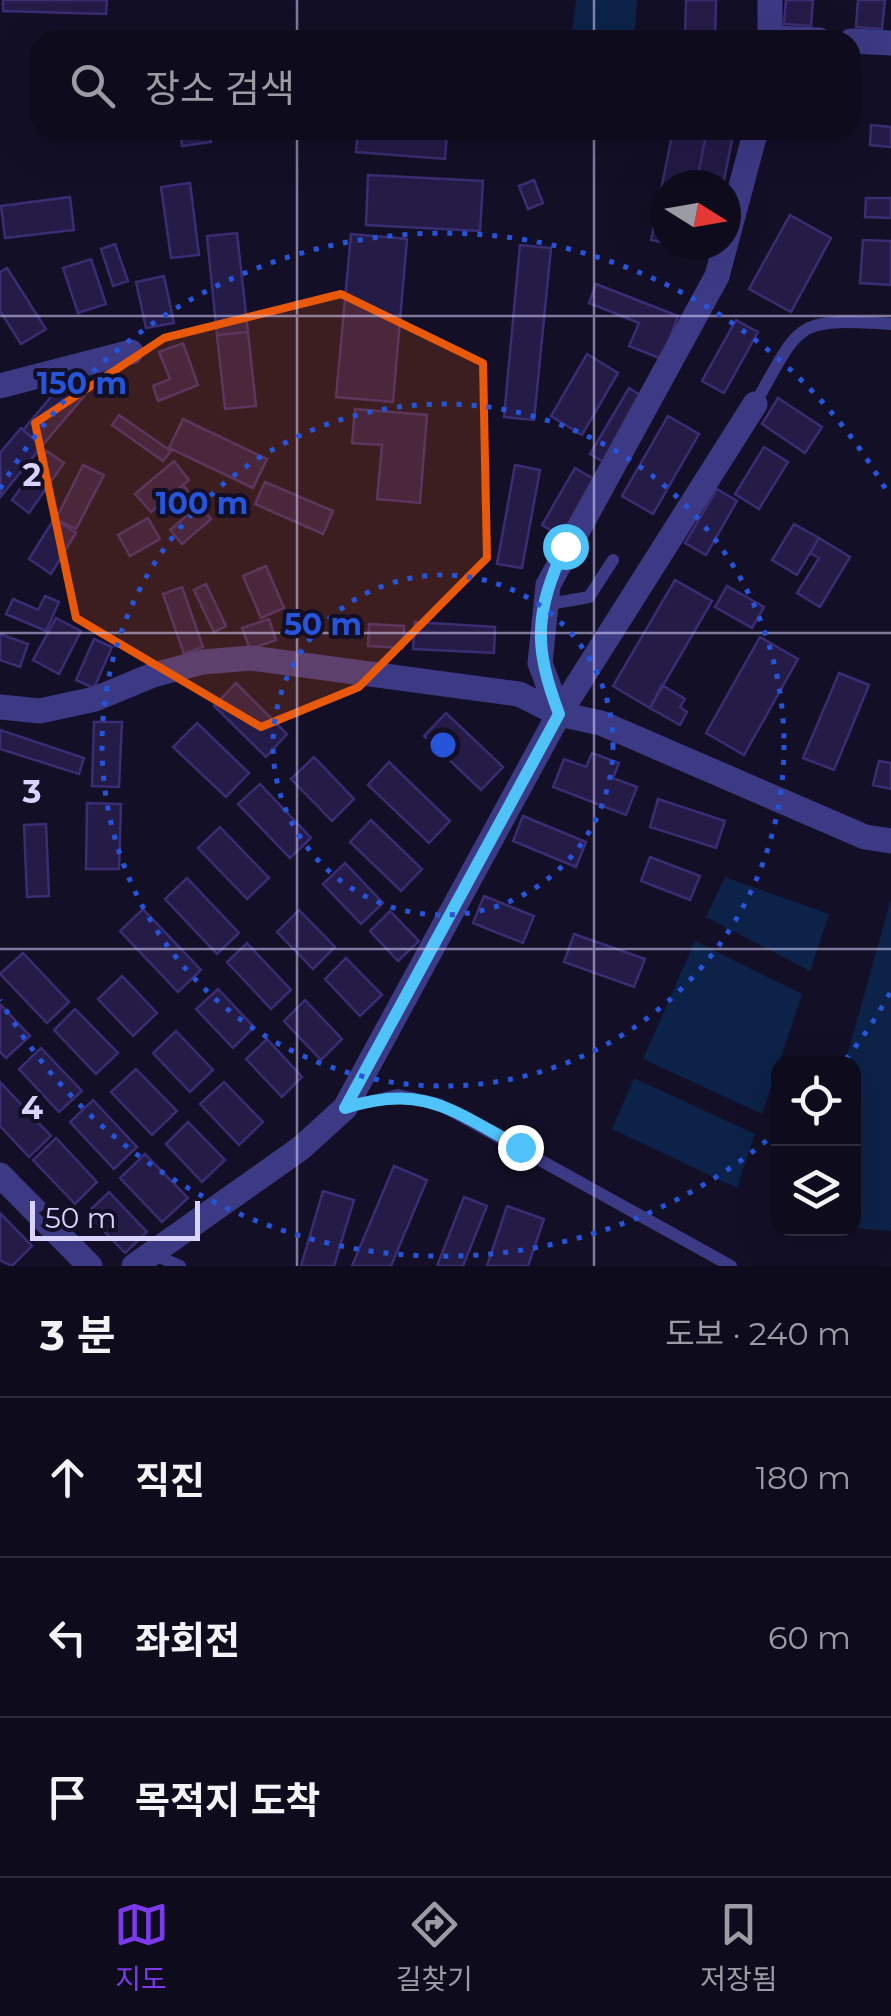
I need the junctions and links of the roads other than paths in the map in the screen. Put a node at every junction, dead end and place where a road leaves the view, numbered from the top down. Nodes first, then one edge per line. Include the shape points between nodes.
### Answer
1 (770, 0) edge
2 (770, 30) edge
3 (861, 42) edge
4 (891, 43) edge
5 (753, 140) edge
6 (891, 324) edge
7 (131, 352) dead end
8 (0, 386) edge
9 (755, 404) joint
10 (613, 560) dead end
11 (544, 605) junction
12 (0, 707) edge
13 (559, 714) junction
14 (891, 841) edge
15 (345, 1108) junction
16 (0, 1175) edge
17 (143, 1260) edge
18 (90, 1266) edge
19 (180, 1266) edge
20 (731, 1266) edge

1 - 2 street
3 - 4 street
5 - 11 street via 717,276 565,546
6 - 9 lane via 820,321 792,339
7 - 8 street
9 - 13 street
10 - 11 lane via 590,597
11 - 13 street via 540,663
12 - 13 street via 40,711 203,662 252,658 519,694
13 - 14 street via 601,723 865,837
13 - 15 street
15 - 17 street
15 - 20 lane via 398,1095 439,1104
16 - 18 street
17 - 19 lane

